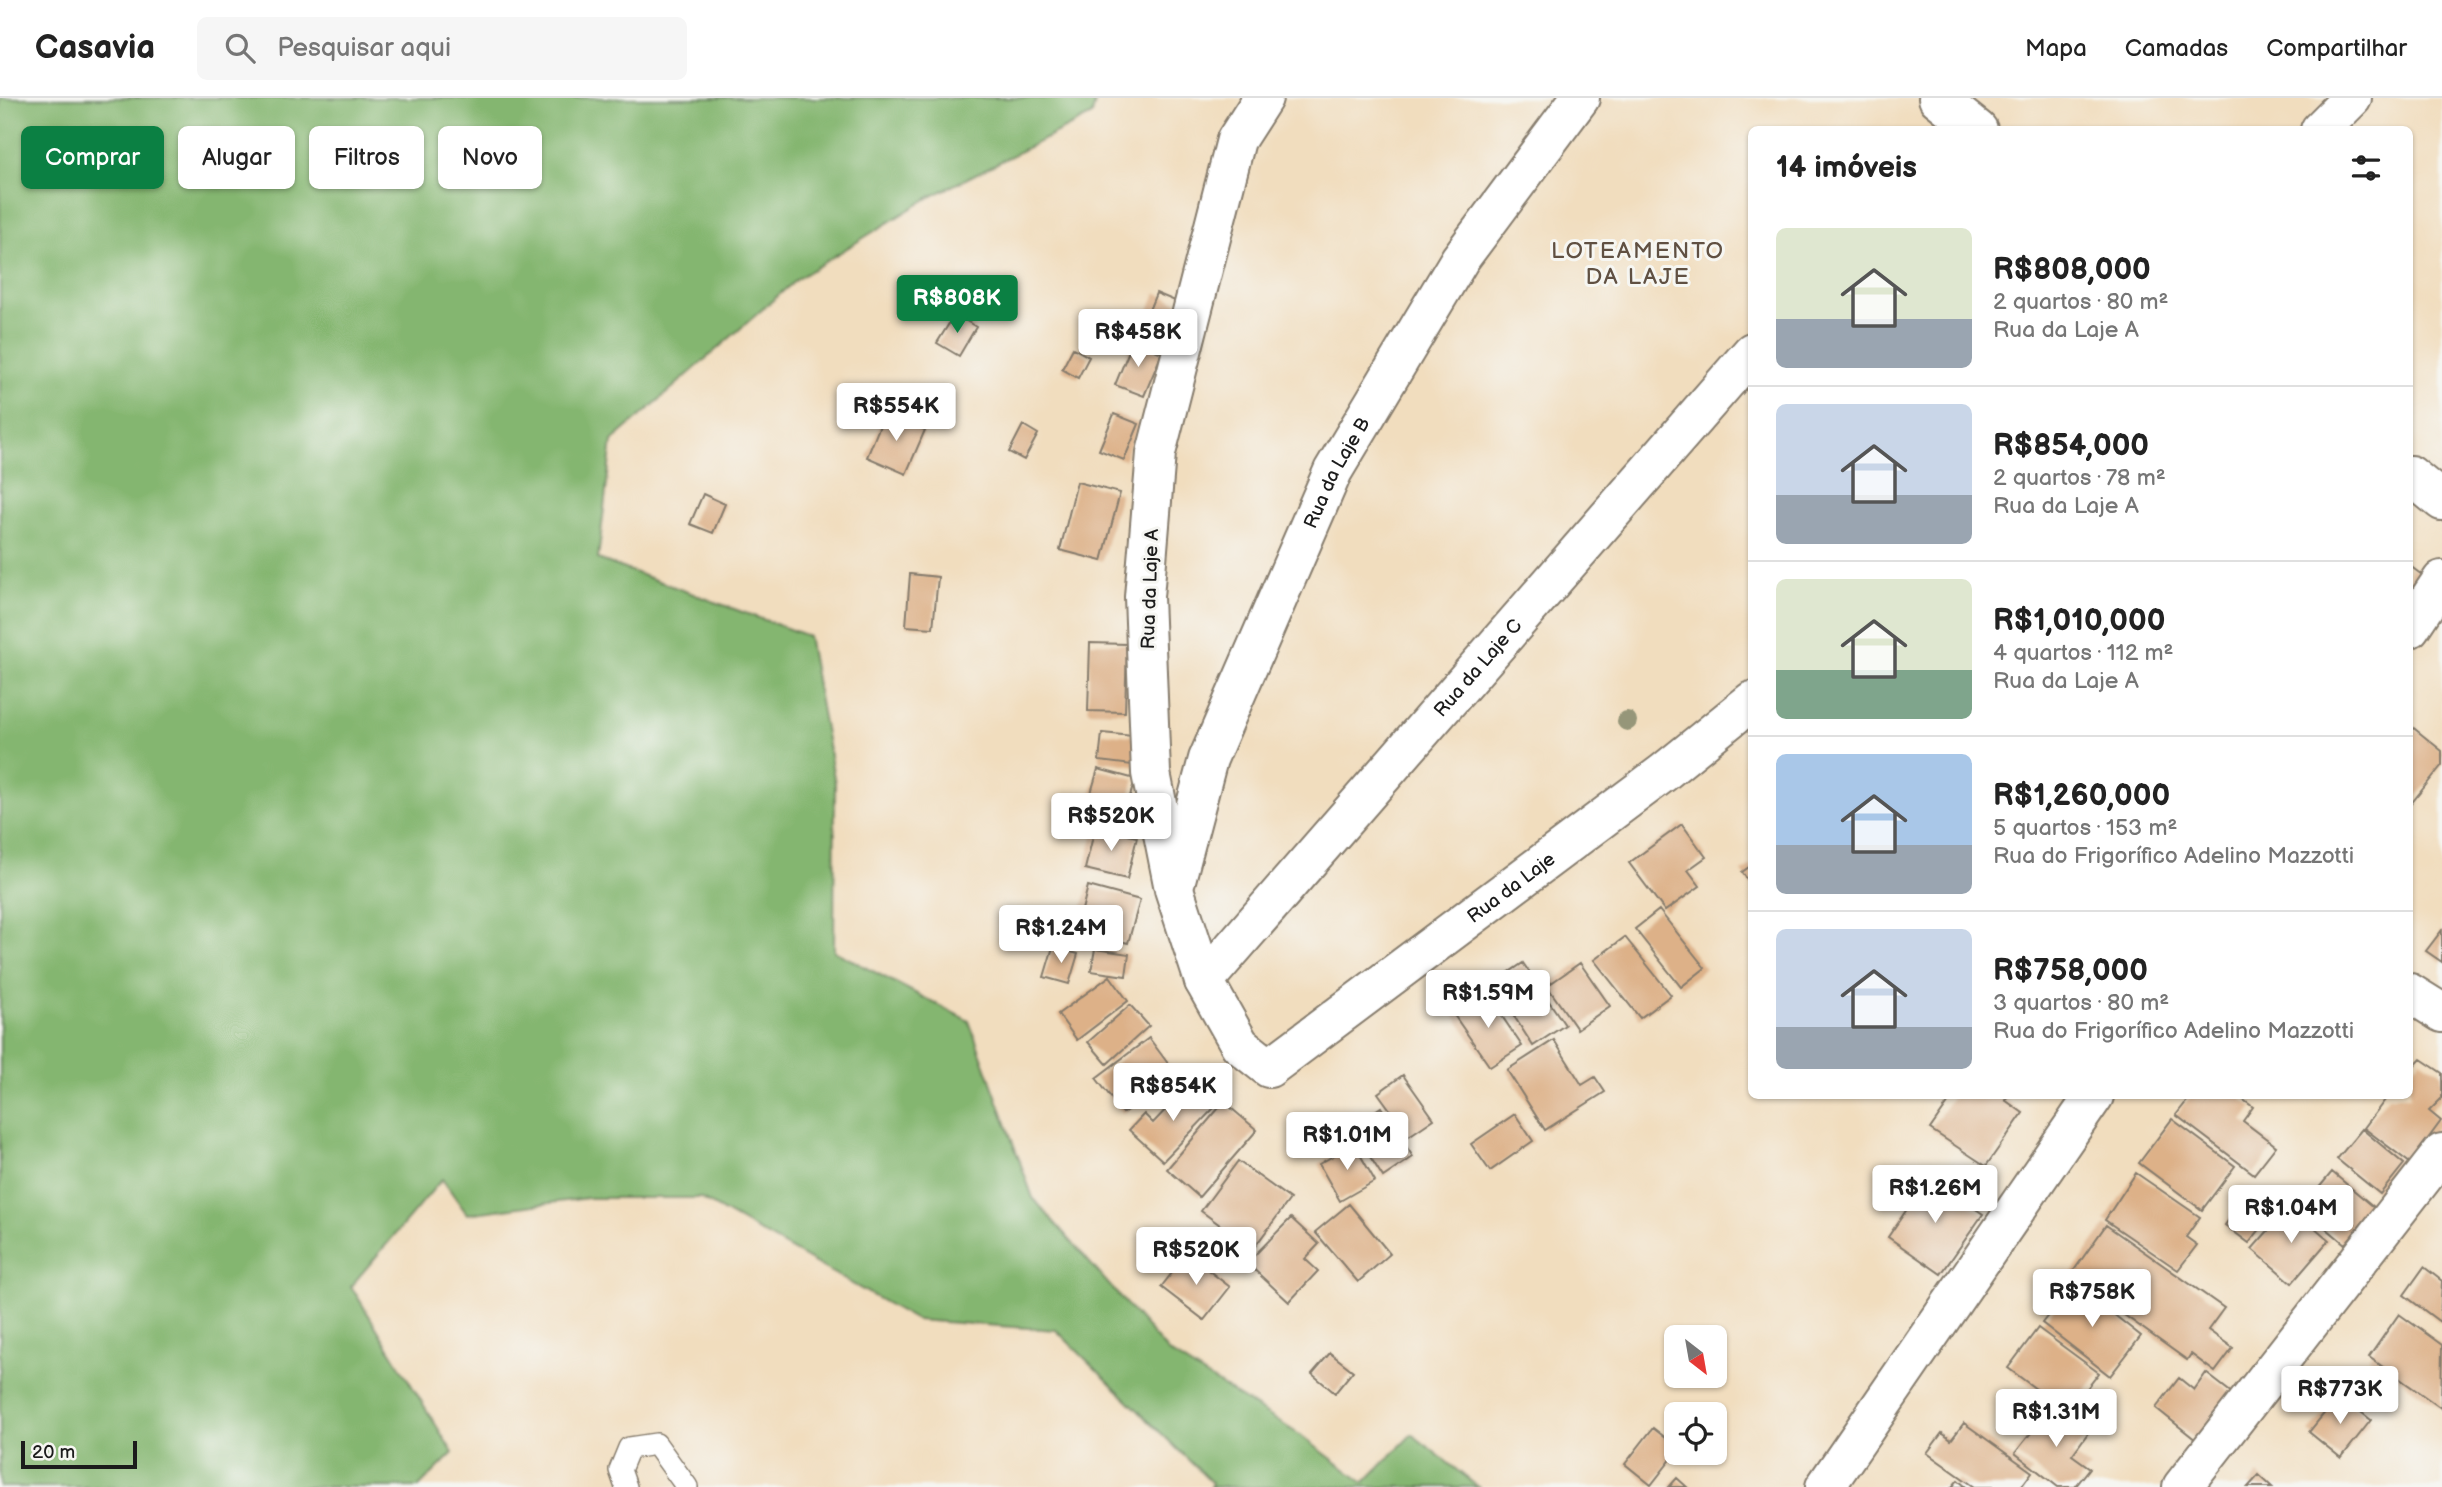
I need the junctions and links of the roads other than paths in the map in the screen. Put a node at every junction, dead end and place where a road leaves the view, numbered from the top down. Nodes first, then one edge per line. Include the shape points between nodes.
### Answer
1 (1243, 98) edge
2 (1264, 98) edge
3 (1580, 98) edge
4 (2351, 98) edge
5 (2324, 126) edge
6 (1236, 140) junction
7 (1748, 357) edge
8 (2413, 477) edge
9 (2442, 501) edge
10 (2442, 580) edge
11 (2413, 624) edge
12 (1748, 704) edge
13 (1174, 888) junction
14 (1204, 981) junction
15 (2413, 995) edge
16 (2442, 1013) edge
17 (1269, 1068) joint
18 (2092, 1099) edge
19 (2442, 1153) edge
20 (626, 1487) edge
21 (687, 1487) edge
22 (1825, 1487) edge
23 (2182, 1487) edge

1 - 6 street
2 - 6 street, Rua da Laje A
3 - 13 street, Rua da Laje B via 1460,259 1333,471 1208,759
4 - 5 street
6 - 13 street, Rua da Laje A via 1156,453 1144,597 1151,773
7 - 14 street, Rua da Laje C
8 - 9 street
10 - 11 street
12 - 17 street, Rua da Laje
13 - 14 street, Rua da Laje A
14 - 17 street, Rua da Laje A via 1240,1045
15 - 16 street
18 - 22 street
19 - 23 street
20 - 21 lane via 620,1470 629,1448 656,1444

